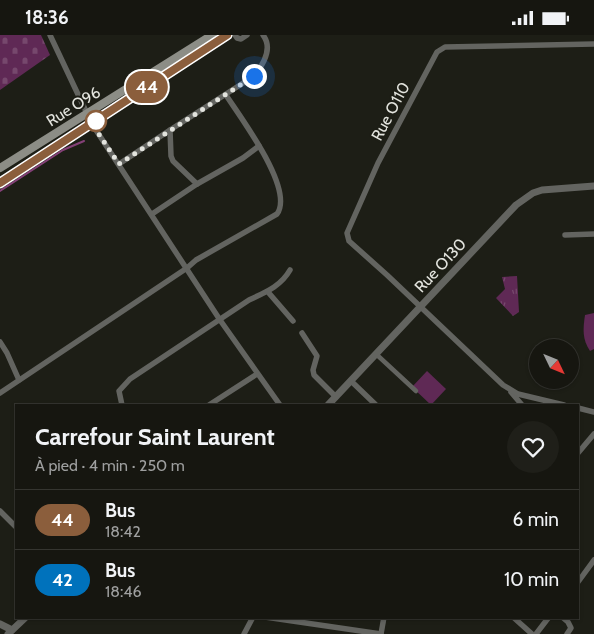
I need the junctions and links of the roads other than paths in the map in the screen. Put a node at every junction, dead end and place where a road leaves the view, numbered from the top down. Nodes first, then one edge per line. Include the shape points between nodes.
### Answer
1 (50, 35) edge
2 (212, 35) edge
3 (227, 35) edge
4 (236, 35) edge
5 (247, 35) edge
6 (263, 35) edge
7 (594, 44) edge
8 (226, 95) junction
9 (87, 114) junction
10 (92, 124) junction
11 (170, 129) junction
12 (259, 146) junction
13 (119, 164) junction
14 (0, 168) edge
15 (0, 183) edge
16 (198, 184) junction
17 (594, 186) edge
18 (152, 214) junction
19 (594, 234) edge
20 (565, 235) dead end
21 (187, 268) junction
22 (290, 270) dead end
23 (268, 292) junction
24 (420, 307) junction
25 (220, 320) junction
26 (293, 321) dead end
27 (302, 333) dead end
28 (0, 342) edge
29 (376, 354) junction
30 (257, 374) junction
31 (19, 380) junction
32 (351, 381) junction
33 (508, 389) junction
34 (416, 391) dead end
35 (0, 393) edge
36 (336, 397) junction
37 (122, 404) edge
38 (211, 404) edge
39 (279, 404) edge
40 (329, 404) edge
41 (375, 404) edge
42 (521, 404) edge
43 (560, 404) edge
44 (579, 408) edge
45 (594, 412) edge
46 (594, 434) edge
47 (579, 452) edge
48 (0, 511) edge
49 (15, 526) edge
50 (594, 560) edge
51 (579, 581) edge
52 (24, 619) edge
53 (252, 619) edge
54 (279, 619) edge
55 (384, 619) edge
56 (515, 619) edge
57 (547, 619) edge
58 (564, 619) edge
59 (0, 624) edge
60 (10, 632) edge
61 (244, 634) edge
62 (381, 634) edge
63 (534, 634) edge
64 (567, 634) edge

1 - 9 street
2 - 9 main road, Rue O96
3 - 10 main road, Rue O96
4 - 5 street via 241,39
6 - 8 street via 268,47 262,66
7 - 24 street, Rue O110 via 445,47 437,52 378,163 347,233 349,241
8 - 11 street
8 - 12 street
9 - 10 street
9 - 14 main road, Rue O96
10 - 13 street
10 - 15 main road, Rue O96
11 - 13 street
11 - 16 street via 173,161
12 - 16 street via 243,159
12 - 21 street via 278,184 280,211
13 - 18 street
16 - 18 street
17 - 24 street, Rue O130 via 542,190 525,197
18 - 21 street
19 - 20 street
21 - 25 street
21 - 31 street
22 - 23 street via 282,282
23 - 25 street via 249,300
23 - 26 street
24 - 29 street, Rue O130
24 - 33 street, Rue O110
25 - 30 street
25 - 37 street via 130,379 119,391
27 - 36 street via 317,356 312,370 314,375
28 - 31 street
29 - 32 street, Rue O130
29 - 34 street
30 - 38 street
30 - 39 street
31 - 35 street
32 - 36 street, Rue O130
32 - 41 street
33 - 42 street, Rue O110
33 - 43 street
36 - 40 street, Rue O130
44 - 45 street
46 - 47 street
48 - 49 street
50 - 51 street
52 - 60 street
53 - 61 street
54 - 62 street
55 - 62 street
56 - 63 street
57 - 63 street
58 - 64 street via 571,628
59 - 60 street

